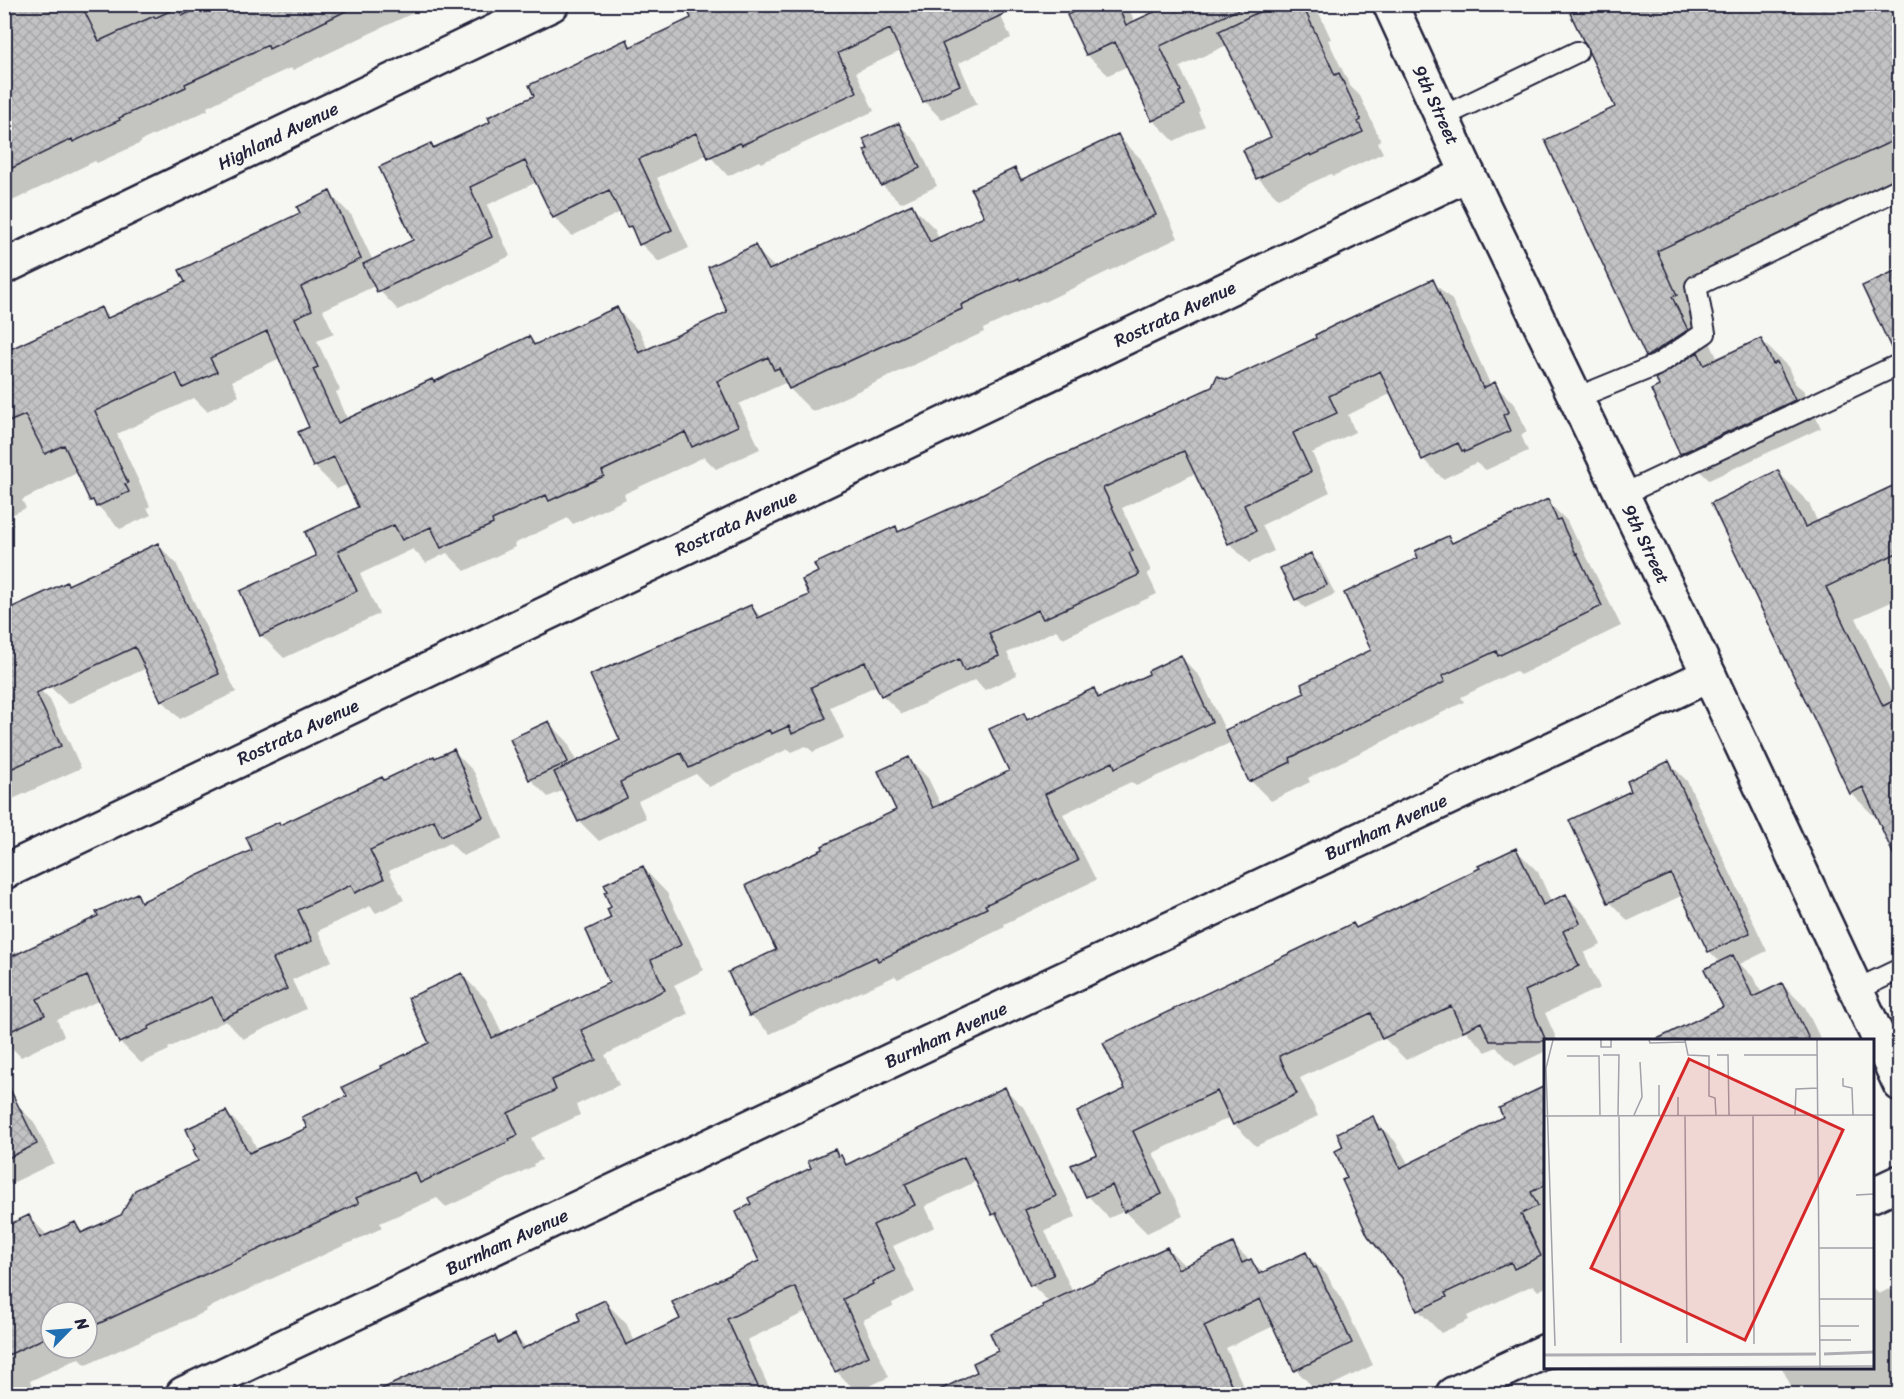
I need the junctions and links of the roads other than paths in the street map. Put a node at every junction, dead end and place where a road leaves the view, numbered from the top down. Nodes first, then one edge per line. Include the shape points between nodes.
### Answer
1 (552, 4) edge
2 (1390, 4) edge
3 (1577, 51) dead end
4 (1442, 117) junction
5 (1468, 174) junction
6 (1899, 188) edge
7 (4, 267) edge
8 (1899, 364) edge
9 (1576, 398) junction
10 (1622, 495) junction
11 (1709, 675) junction
12 (4, 872) edge
13 (1899, 969) edge
14 (1856, 990) junction
15 (1899, 1084) edge
16 (1899, 1182) edge
17 (1874, 1194) edge
18 (1544, 1351) edge
19 (183, 1395) edge
20 (1453, 1395) edge

1 - 7 street, Highland Avenue
2 - 4 street, 9th Street
3 - 4 lane
4 - 5 street, 9th Street
5 - 9 street, 9th Street
5 - 12 street, Rostrata Avenue
6 - 9 lane via 1696,286 1705,333 1657,365
8 - 10 lane
9 - 10 street, 9th Street
10 - 11 street, 9th Street
11 - 14 street, 9th Street
11 - 19 street, Burnham Avenue
13 - 14 lane
14 - 15 street, 9th Street
16 - 17 street
18 - 20 street

